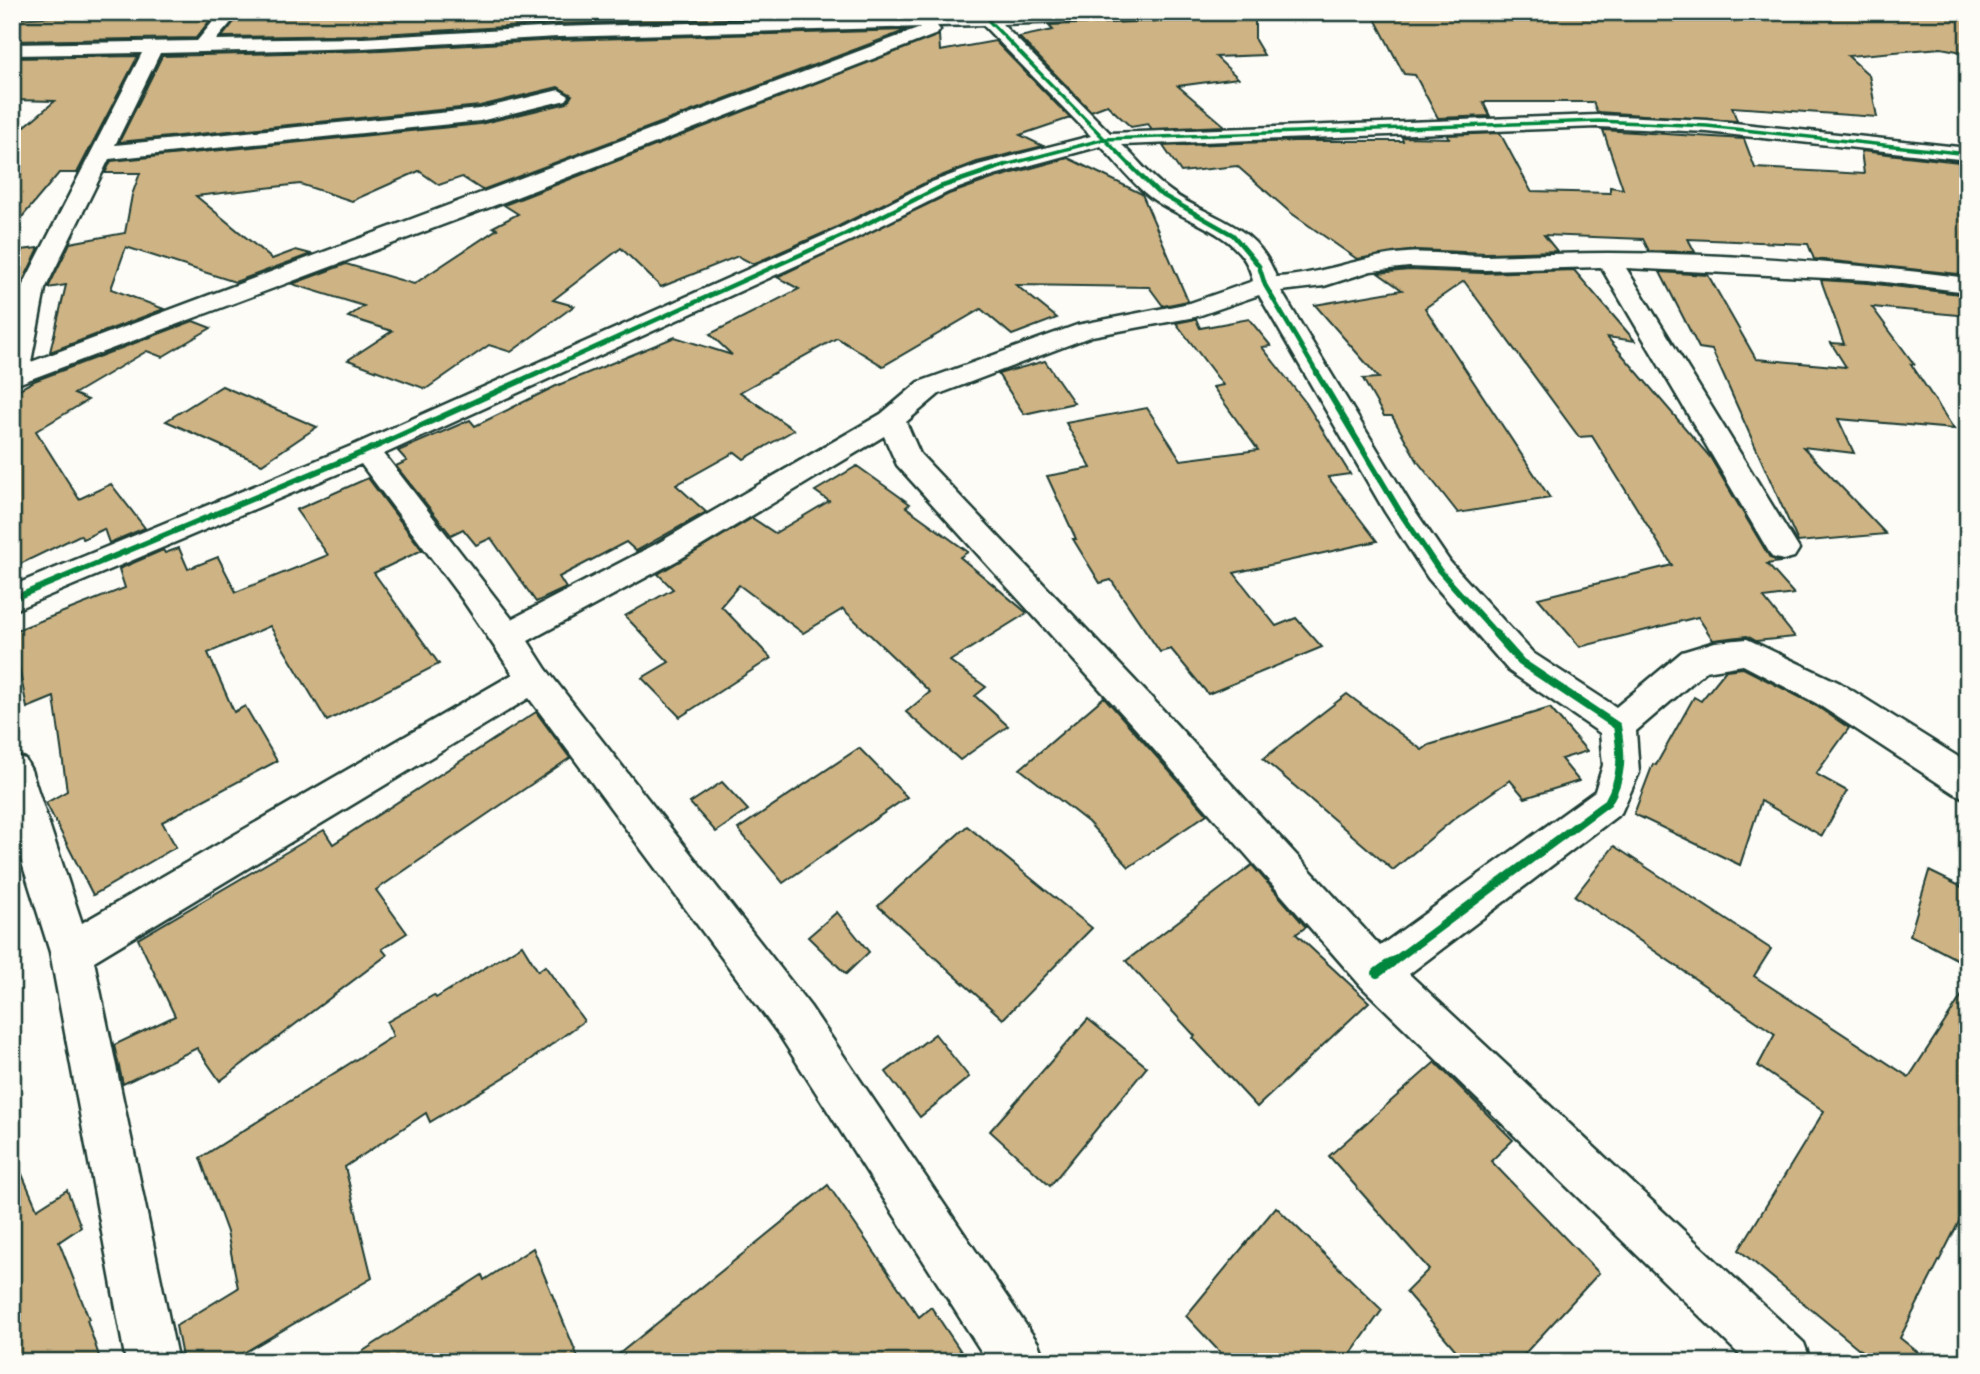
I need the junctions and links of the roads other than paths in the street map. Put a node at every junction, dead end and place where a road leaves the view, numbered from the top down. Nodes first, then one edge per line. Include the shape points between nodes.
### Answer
1 (231, 12) edge
2 (1251, 12) edge
3 (954, 21) junction
4 (989, 21) junction
5 (202, 46) junction
6 (155, 47) junction
7 (12, 50) edge
8 (559, 96) dead end
9 (1105, 139) junction
10 (103, 153) junction
11 (1968, 154) edge
12 (1609, 260) junction
13 (1868, 273) junction
14 (1968, 274) edge
15 (1265, 285) junction
16 (1968, 285) edge
17 (13, 377) edge
18 (891, 420) junction
19 (366, 451) junction
20 (907, 458) junction
21 (825, 459) junction
22 (1783, 549) dead end
23 (12, 599) edge
24 (508, 636) junction
25 (534, 678) junction
26 (1617, 726) junction
27 (12, 770) edge
28 (1968, 783) edge
29 (71, 952) junction
30 (1377, 973) junction
31 (152, 1362) edge
32 (1020, 1362) edge
33 (1785, 1362) edge

1 - 5 street
2 - 4 street
3 - 4 street
3 - 5 street
3 - 17 street
4 - 9 street
5 - 6 street
6 - 7 street
6 - 10 street
8 - 10 street via 480,115
9 - 11 street via 1598,121 1837,138
9 - 15 street via 1157,192 1242,239 1265,275
9 - 19 street via 940,187
10 - 17 street via 33,289
12 - 13 street
12 - 15 street via 1389,261 1324,279
12 - 22 street
13 - 14 street
13 - 16 street
15 - 18 street via 1195,309 1086,330 929,388
15 - 26 street via 1439,570 1521,662
18 - 20 street
18 - 21 street
19 - 23 street
19 - 24 street
20 - 21 street
20 - 30 street
21 - 24 street via 669,551
24 - 25 street
25 - 29 street
25 - 32 street via 795,1021
26 - 28 street via 1694,661 1747,652 1828,693
26 - 30 street via 1621,782 1608,802
27 - 29 street
29 - 31 street
30 - 33 street

